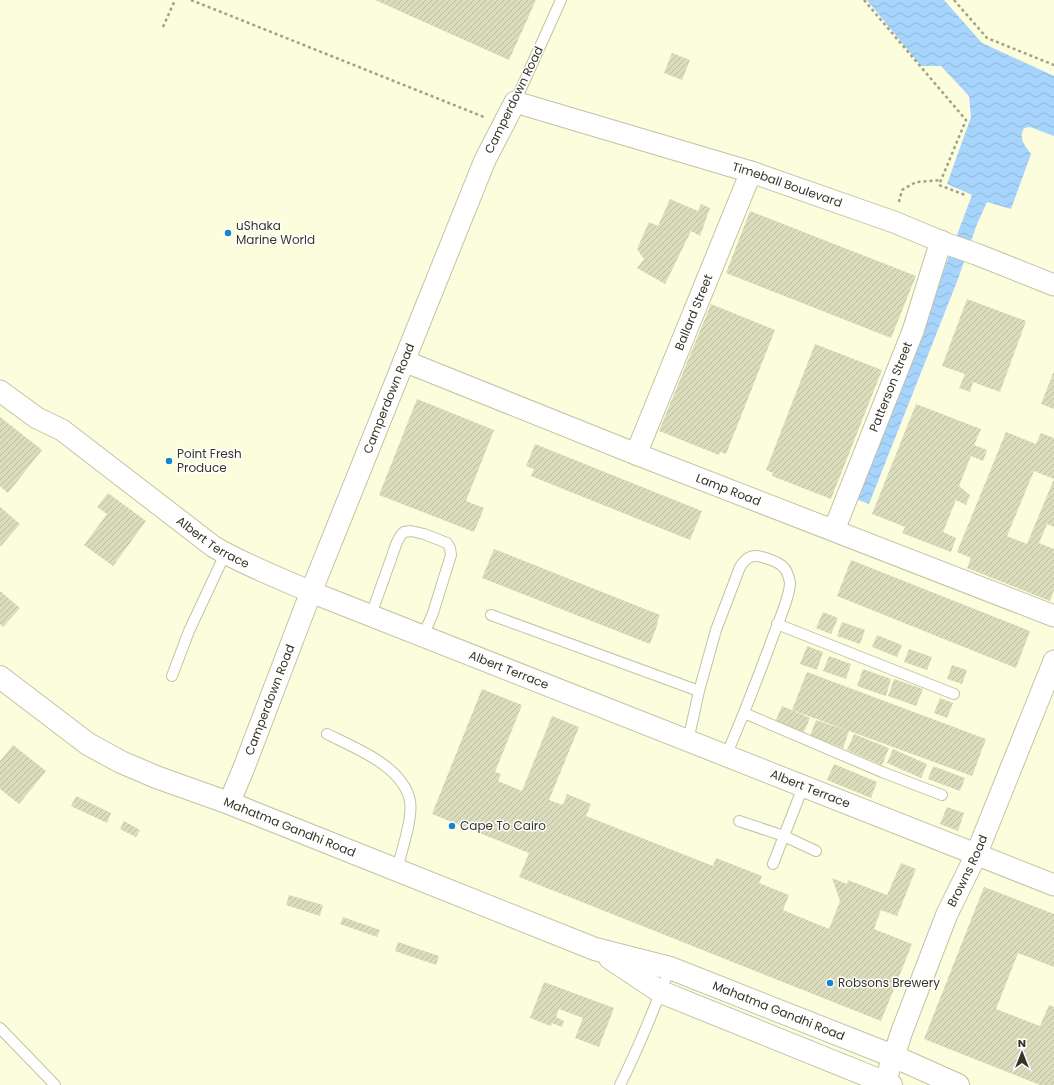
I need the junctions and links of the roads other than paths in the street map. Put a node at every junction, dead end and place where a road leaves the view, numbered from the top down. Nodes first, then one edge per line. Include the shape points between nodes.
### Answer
1 (561, 0) edge
2 (515, 102) junction
3 (751, 172) junction
4 (944, 242) junction
5 (1054, 285) edge
6 (404, 361) junction
7 (0, 374) edge
8 (0, 391) edge
9 (62, 430) junction
10 (636, 454) junction
11 (834, 530) junction
12 (225, 554) junction
13 (311, 592) junction
14 (491, 615) dead end
15 (371, 616) junction
16 (1054, 616) edge
17 (777, 624) junction
18 (423, 636) junction
19 (1054, 661) edge
20 (172, 676) dead end
21 (0, 677) edge
22 (699, 691) junction
23 (954, 694) dead end
24 (744, 713) junction
25 (327, 734) dead end
26 (688, 741) junction
27 (726, 756) junction
28 (803, 786) junction
29 (942, 795) dead end
30 (229, 803) junction
31 (739, 821) dead end
32 (784, 836) junction
33 (816, 851) dead end
34 (976, 855) junction
35 (774, 864) dead end
36 (397, 870) junction
37 (1054, 885) edge
38 (595, 949) junction
39 (670, 968) junction
40 (661, 992) junction
41 (0, 1028) edge
42 (893, 1056) junction
43 (888, 1084) edge
44 (55, 1085) edge
45 (620, 1085) edge
46 (958, 1085) edge

1 - 2 lane, Camperdown Road
2 - 3 street, Timeball Boulevard
2 - 6 street, Camperdown Road via 485,160
3 - 4 street, Timeball Boulevard
3 - 10 street, Ballard Street
4 - 5 street, Timeball Boulevard
4 - 11 street, Patterson Street via 904,355
6 - 10 street, Lamp Road
6 - 13 street, Camperdown Road
7 - 9 street
8 - 9 street, Albert Terrace via 37,418
9 - 12 street, Albert Terrace
10 - 11 street, Lamp Road
11 - 16 street, Lamp Road
12 - 13 street, Albert Terrace
12 - 20 lane
13 - 15 street, Albert Terrace
13 - 30 street, Camperdown Road
14 - 22 lane
15 - 18 street, Albert Terrace
15 - 18 lane via 401,535 411,531 440,540 447,543 451,554
17 - 22 lane via 790,584 789,576 780,564 757,556 751,557 740,567 716,630
17 - 23 lane
17 - 24 lane
18 - 26 street, Albert Terrace
19 - 34 street, Browns Road
21 - 30 street, Mahatma Gandhi Road via 88,744 156,777
22 - 26 lane
24 - 27 lane
24 - 29 lane
25 - 36 lane via 369,755 391,770 406,790 410,802 409,822
26 - 27 street, Albert Terrace
27 - 28 street, Albert Terrace
28 - 32 lane
28 - 34 street, Albert Terrace
30 - 36 street, Mahatma Gandhi Road
31 - 32 lane
32 - 33 lane
32 - 35 lane
34 - 37 street, Albert Terrace
34 - 42 street, Browns Road via 947,914
36 - 38 street, Mahatma Gandhi Road
38 - 39 street, Mahatma Gandhi Road
38 - 40 street, Mahatma Gandhi Road
39 - 40 lane
39 - 42 street, Mahatma Gandhi Road
40 - 43 street, Mahatma Gandhi Road
40 - 45 lane
41 - 44 lane
42 - 43 street, Browns Road
42 - 46 street, Mahatma Gandhi Road

